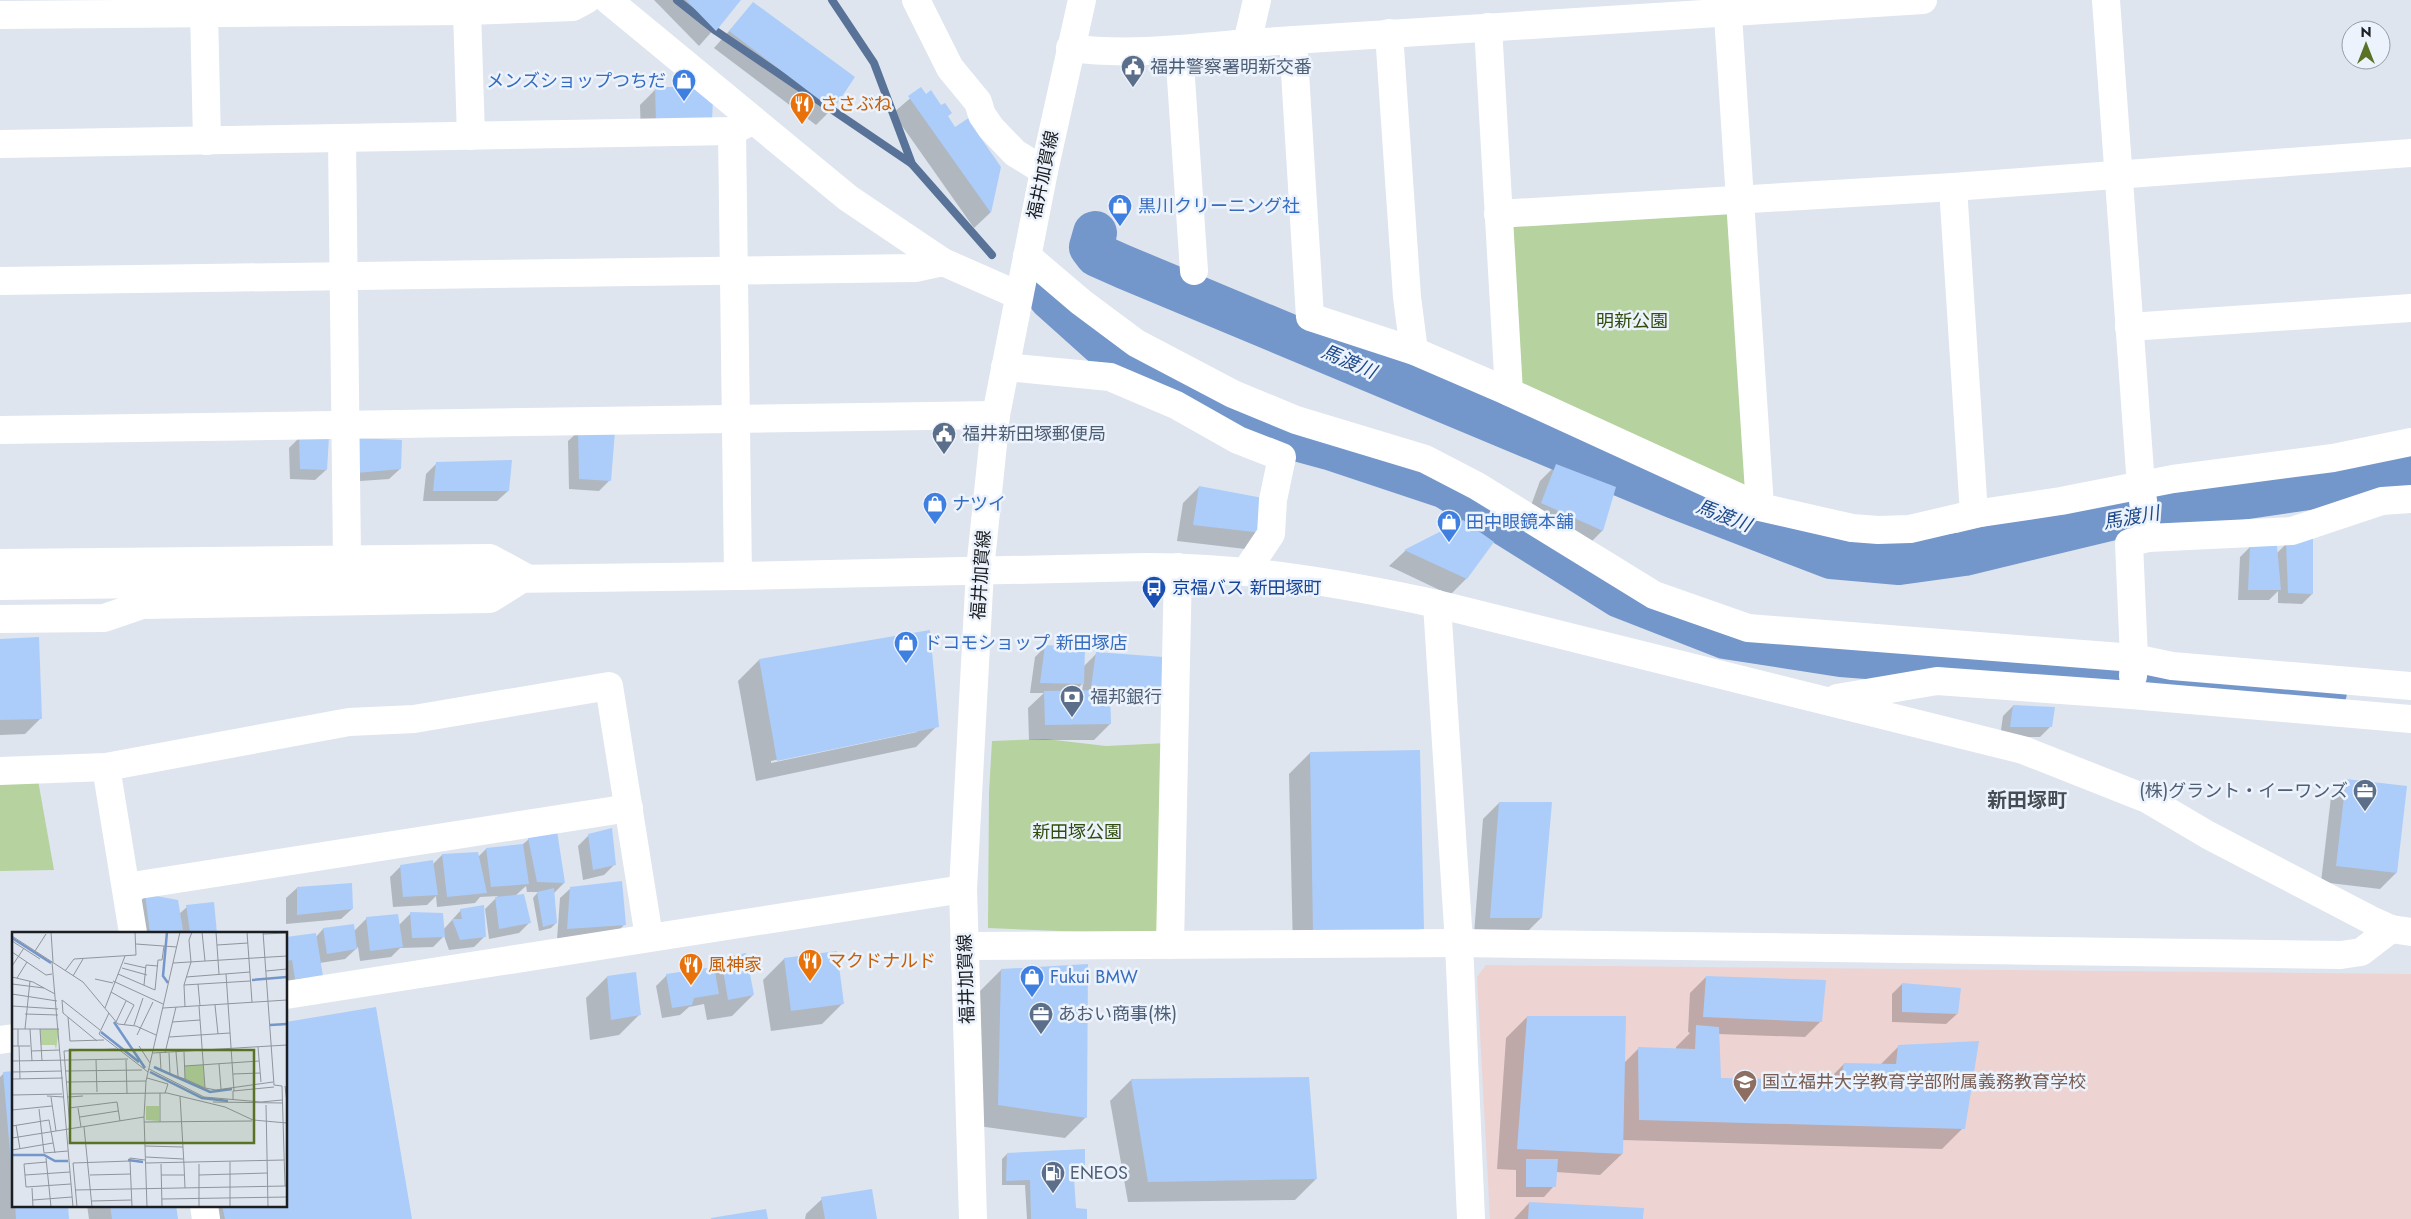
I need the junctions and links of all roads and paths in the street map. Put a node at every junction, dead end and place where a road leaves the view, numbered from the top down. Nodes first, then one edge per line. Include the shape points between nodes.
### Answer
1 (586, 0) edge
2 (608, 0) edge
3 (916, 0) edge
4 (1082, 0) edge
5 (1257, 0) edge
6 (1923, 0) edge
7 (2106, 0) edge
8 (1727, 6) edge
9 (190, 8) edge
10 (467, 11) junction
11 (0, 15) edge
12 (1488, 27) junction
13 (1389, 33) junction
14 (1073, 39) junction
15 (1292, 40) junction
16 (1247, 43) junction
17 (1179, 49) junction
18 (742, 126) junction
19 (471, 136) junction
20 (342, 139) junction
21 (207, 141) junction
22 (0, 144) edge
23 (2411, 153) edge
24 (1044, 171) junction
25 (2118, 175) junction
26 (1953, 187) junction
27 (1740, 199) junction
28 (1498, 214) junction
29 (943, 262) junction
30 (734, 271) junction
31 (1194, 271) dead end
32 (1022, 276) junction
33 (344, 277) junction
34 (0, 281) edge
35 (2411, 308) edge
36 (2129, 327) junction
37 (1414, 351) junction
38 (1005, 367) junction
39 (1509, 392) junction
40 (996, 415) junction
41 (737, 420) junction
42 (344, 425) junction
43 (0, 430) edge
44 (2411, 442) edge
45 (2141, 486) junction
46 (2411, 499) edge
47 (1760, 507) junction
48 (1974, 514) junction
49 (2148, 538) junction
50 (346, 559) junction
51 (0, 563) edge
52 (1178, 567) junction
53 (980, 570) junction
54 (1246, 571) junction
55 (738, 576) junction
56 (525, 577) junction
57 (0, 586) edge
58 (1437, 604) junction
59 (0, 619) edge
60 (2134, 658) junction
61 (2411, 686) edge
62 (2132, 695) junction
63 (1826, 700) junction
64 (2411, 718) edge
65 (106, 767) junction
66 (0, 771) edge
67 (629, 808) junction
68 (126, 887) junction
69 (963, 889) junction
70 (2401, 930) edge
71 (133, 932) edge
72 (649, 937) junction
73 (1459, 943) junction
74 (1170, 944) junction
75 (964, 946) junction
76 (288, 994) edge
77 (204, 1206) edge
78 (206, 1219) edge
79 (974, 1219) edge
80 (1471, 1219) edge

1 - 10 street via 573,7
2 - 18 street
3 - 24 street via 950,68 978,102 991,128 1015,153
4 - 14 street, 福井加賀線
5 - 16 street
6 - 8 street
7 - 25 street
8 - 12 street
8 - 27 street
9 - 10 street
9 - 11 street
9 - 21 street
10 - 19 street
12 - 13 street
12 - 28 street
13 - 15 street
13 - 37 street via 1407,297
14 - 17 street via 1093,51
14 - 24 street, 福井加賀線
15 - 16 street
15 - 37 street via 1310,317
16 - 17 street
17 - 31 street
18 - 19 street
18 - 29 street
18 - 30 street
19 - 20 street
20 - 21 street
20 - 33 street
21 - 22 street
23 - 25 street
24 - 32 street, 福井加賀線
25 - 26 street
25 - 36 street
26 - 27 street
26 - 48 street
27 - 28 street
27 - 47 street
28 - 39 street
29 - 30 street via 915,268
29 - 32 street
30 - 33 street
30 - 41 street
32 - 38 street, 福井加賀線
32 - 60 street via 1080,302 1136,343 1234,394 1296,420 1425,459 1477,486 1654,595 1748,628
33 - 34 street
33 - 42 street
35 - 36 street
36 - 45 street
37 - 39 street
38 - 40 street, 福井加賀線
38 - 54 street via 1110,377 1176,405 1238,440 1282,457 1273,500 1271,534
39 - 47 street
40 - 41 street
40 - 53 street, 福井加賀線
41 - 42 street
41 - 55 street
42 - 43 street
42 - 50 street
44 - 45 street via 2333,458 2208,473
45 - 48 street
45 - 49 street
46 - 49 street via 2382,501 2292,531
47 - 48 street via 1852,528 1878,530 1910,529
49 - 60 street via 2129,543
50 - 51 street
50 - 56 street via 490,558
52 - 53 street
52 - 54 street
52 - 74 street
53 - 55 street
53 - 69 street, 福井加賀線
54 - 58 street via 1351,585
55 - 56 street
56 - 57 street
56 - 59 street via 490,599 142,605 104,618
58 - 63 street
58 - 73 street
60 - 61 street via 2172,666
60 - 62 street
62 - 63 street via 1937,681
62 - 64 street
63 - 70 street via 2023,750 2147,799 2208,835
65 - 66 street
65 - 67 street via 349,722 414,719 610,686
65 - 68 street
67 - 68 street
67 - 72 street
68 - 71 street
69 - 72 street
69 - 75 street, 福井加賀線
70 - 73 street via 2361,952 2341,955
72 - 76 street
73 - 74 street
73 - 80 street
74 - 75 street
75 - 79 street, 福井加賀線
77 - 78 street

